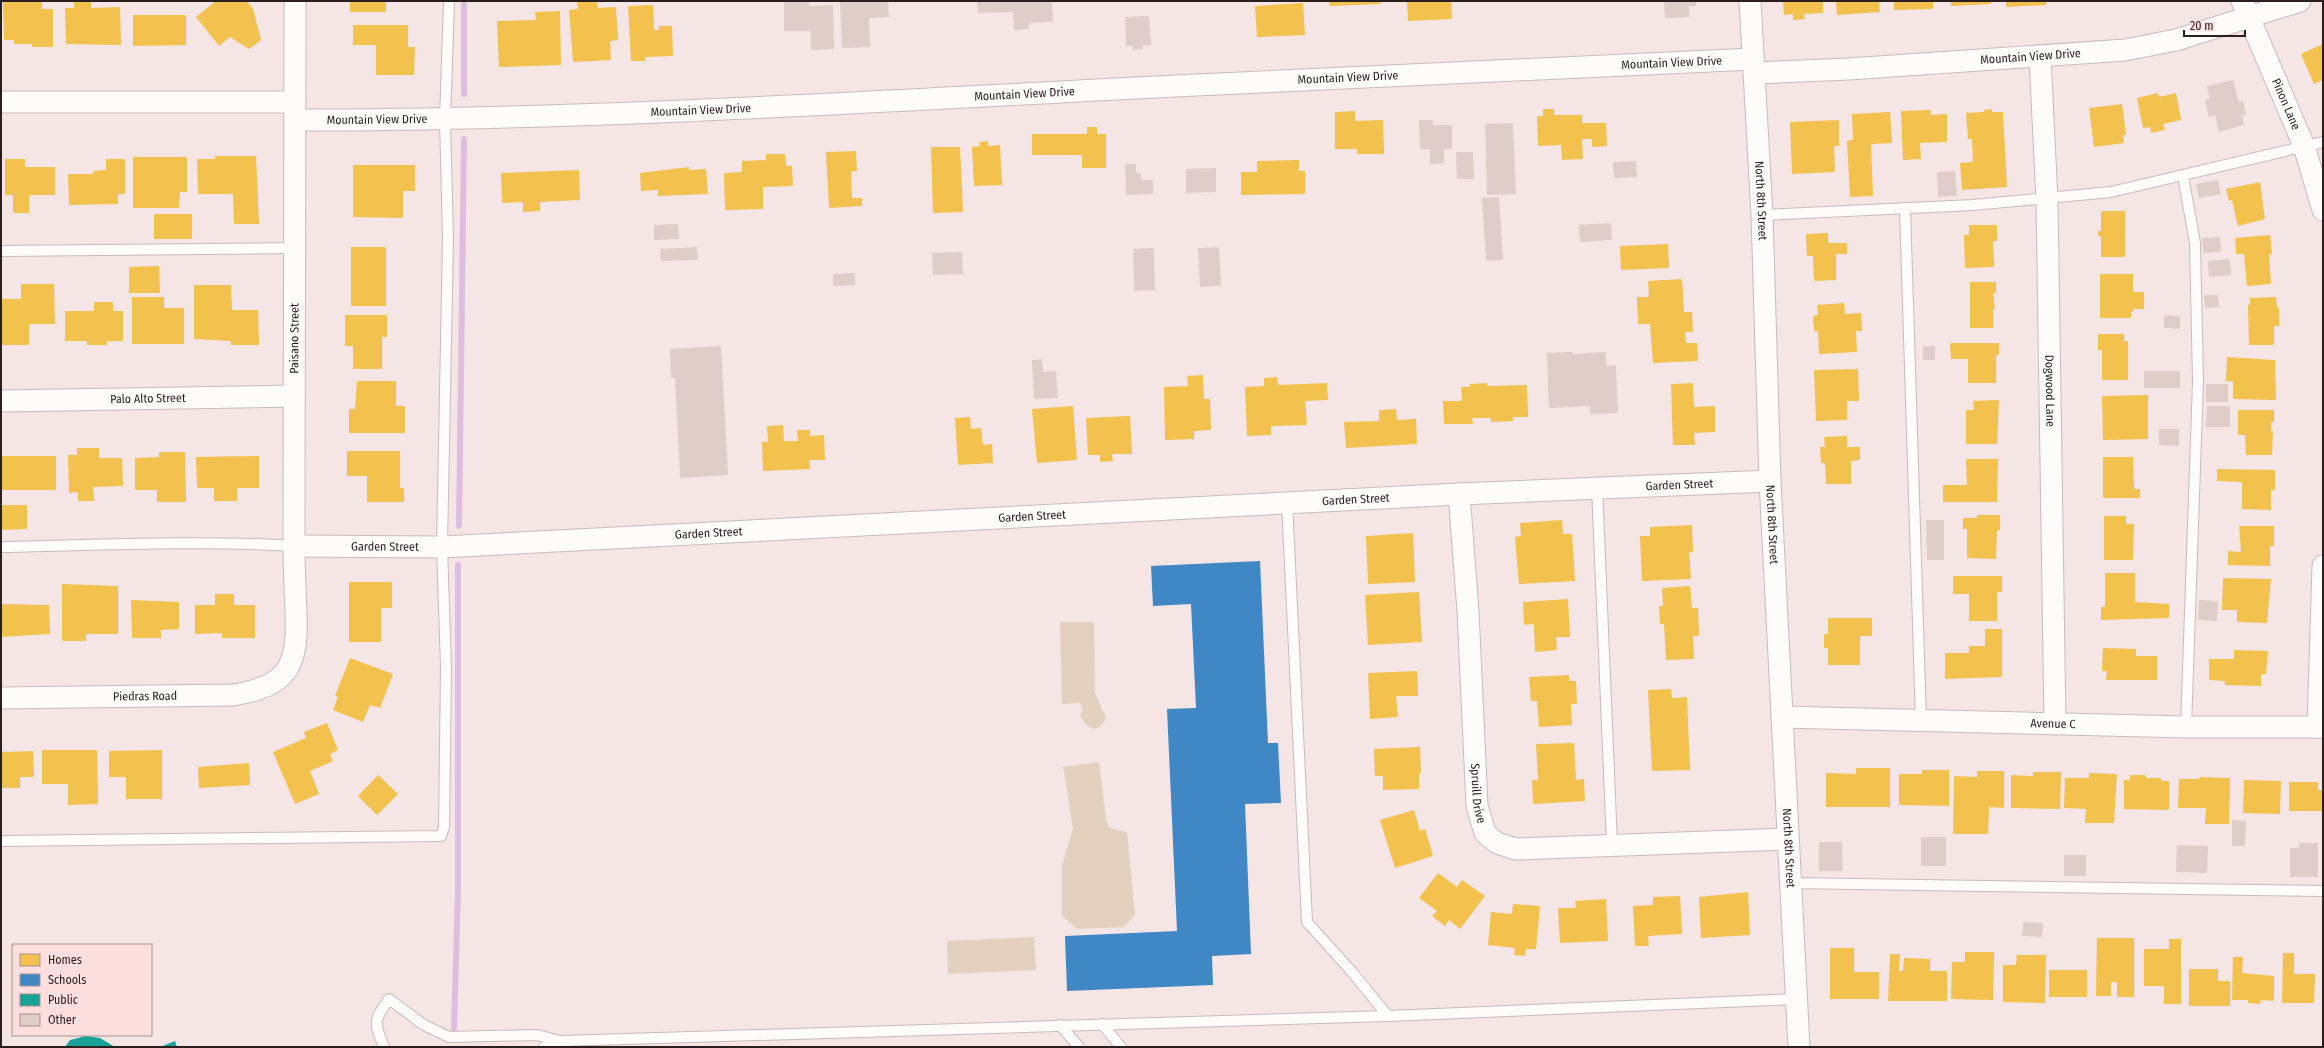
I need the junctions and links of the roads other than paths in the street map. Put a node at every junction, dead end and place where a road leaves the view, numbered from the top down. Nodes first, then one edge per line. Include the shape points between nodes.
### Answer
1 (296, 1) edge
2 (449, 1) edge
3 (1750, 1) edge
4 (2300, 1) edge
5 (2245, 9) edge
6 (2040, 57) junction
7 (1754, 66) junction
8 (1, 102) edge
9 (296, 111) junction
10 (445, 120) junction
11 (2314, 144) edge
12 (2183, 176) junction
13 (2047, 200) junction
14 (1905, 208) junction
15 (2323, 210) edge
16 (1762, 215) junction
17 (294, 248) junction
18 (1, 251) edge
19 (294, 396) junction
20 (1, 401) edge
21 (1770, 481) junction
22 (1597, 487) junction
23 (1459, 494) junction
24 (1287, 502) junction
25 (294, 546) junction
26 (1, 547) edge
27 (442, 547) junction
28 (2323, 566) edge
29 (284, 673) joint
30 (1, 698) edge
31 (1782, 717) junction
32 (1920, 721) junction
33 (2054, 724) junction
34 (2320, 727) edge
35 (2186, 728) junction
36 (1787, 839) junction
37 (1, 841) edge
38 (1612, 845) junction
39 (1790, 883) junction
40 (2323, 891) edge
41 (1796, 999) junction
42 (1388, 1016) junction
43 (1102, 1024) junction
44 (1060, 1025) junction
45 (560, 1041) junction
46 (384, 1047) edge
47 (544, 1047) edge
48 (1079, 1047) edge
49 (1121, 1047) edge
50 (1799, 1047) edge

1 - 9 street, Paisano Street
2 - 10 lane
3 - 7 street, North 8th Street
4 - 5 street, Mountain View Drive
5 - 6 street, Mountain View Drive via 2176,40 2125,50
5 - 11 street, Pinon Lane
6 - 7 street, Mountain View Drive
6 - 13 street, Dogwood Lane
7 - 10 street, Mountain View Drive via 1169,86 811,106
7 - 16 street, North 8th Street
8 - 9 street, Mountain View Drive
9 - 10 street, Mountain View Drive
9 - 17 street, Paisano Street
10 - 27 lane via 448,238
11 - 12 lane
11 - 15 street, Pinon Lane
12 - 13 lane via 2111,192
12 - 35 lane via 2195,242 2198,381
13 - 14 lane
13 - 33 street, Dogwood Lane
14 - 16 lane
14 - 32 lane
16 - 21 street, North 8th Street
17 - 18 lane
17 - 19 street, Paisano Street
19 - 20 street, Palo Alto Street
19 - 25 street, Paisano Street
21 - 22 street, Garden Street
21 - 31 street, North 8th Street
22 - 23 street, Garden Street
22 - 38 lane
23 - 24 street, Garden Street
23 - 38 street, Spruill Drive via 1468,611 1475,790 1480,821 1485,833 1497,843 1516,849
24 - 27 street, Garden Street
24 - 42 lane via 1307,922
25 - 26 lane via 174,544
25 - 27 street, Garden Street
25 - 29 street, Paisano Street via 296,651
27 - 37 lane via 446,668 444,827 441,836
28 - 34 street
29 - 30 street, Piedras Road via 269,686 233,695
31 - 32 street, Avenue C
31 - 36 street, North 8th Street
32 - 33 street, Avenue C
33 - 35 street, Avenue C
34 - 35 street, Avenue C
36 - 38 street, Spruill Drive
36 - 39 street, North 8th Street
39 - 40 lane
39 - 41 street, North 8th Street
41 - 42 lane
41 - 50 street, North 8th Street
42 - 43 lane
43 - 44 lane
43 - 49 lane
44 - 45 lane
44 - 48 lane
45 - 46 lane via 537,1035 448,1037 424,1025 389,999 377,1016 375,1024
45 - 47 lane

